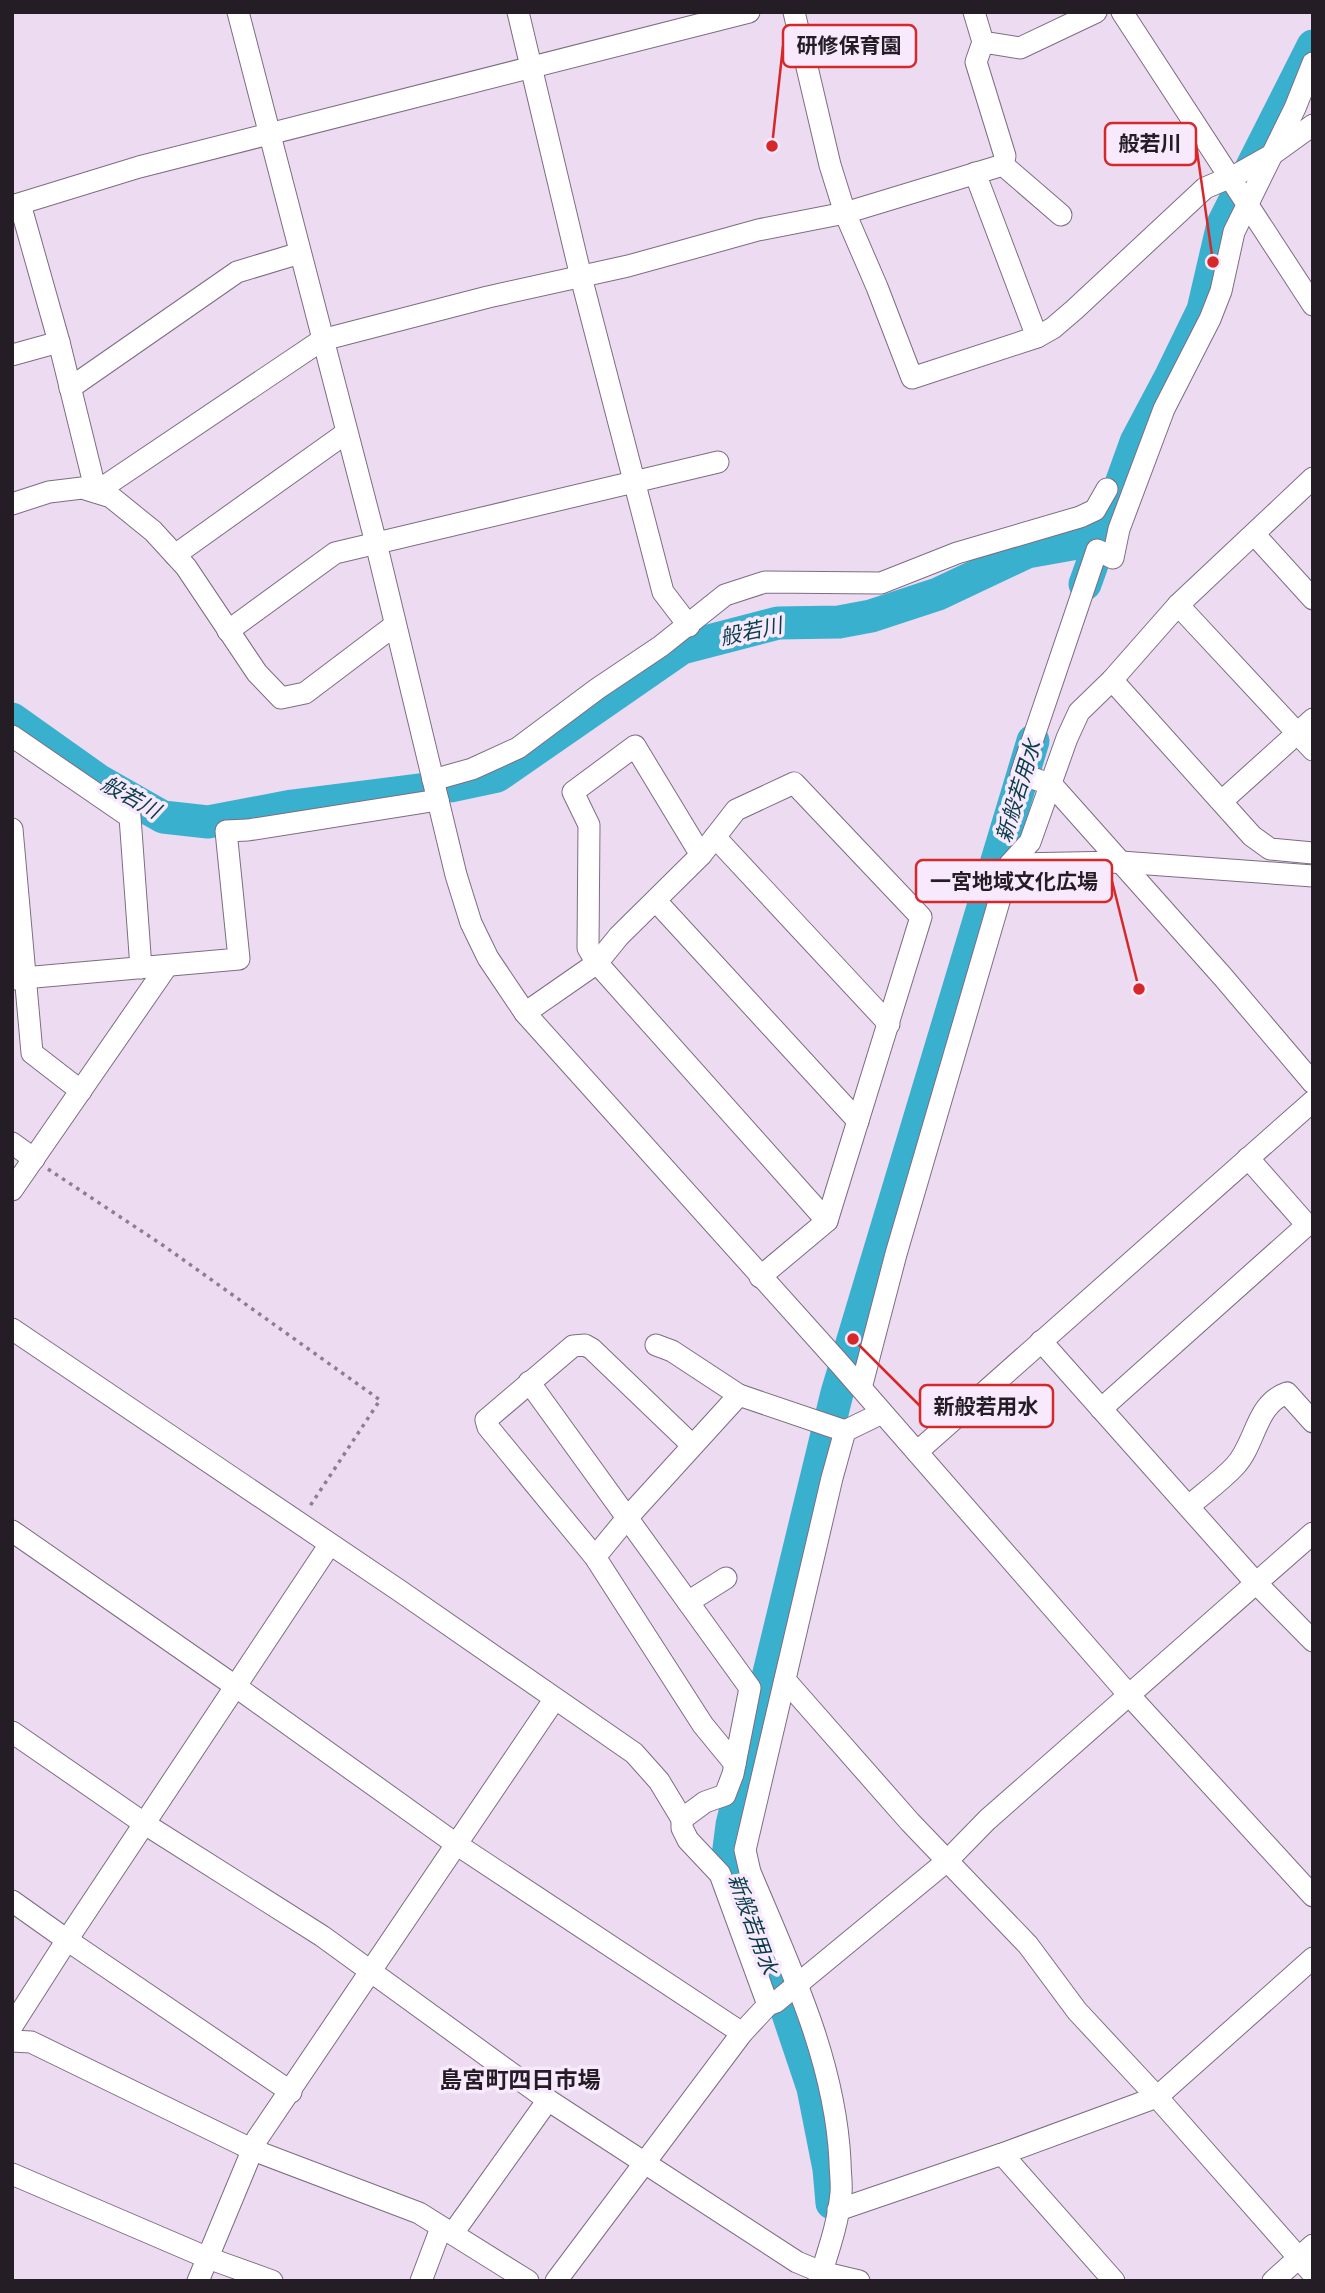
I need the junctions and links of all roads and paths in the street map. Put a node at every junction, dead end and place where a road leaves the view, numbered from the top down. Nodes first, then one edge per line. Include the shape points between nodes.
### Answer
1 (238, 12) edge
2 (518, 12) edge
3 (749, 12) edge
4 (794, 12) edge
5 (974, 12) edge
6 (1096, 12) edge
7 (1122, 12) edge
8 (983, 42) junction
9 (1313, 63) edge
10 (531, 67) junction
11 (1313, 125) edge
12 (269, 133) junction
13 (1272, 155) junction
14 (1003, 165) junction
15 (975, 173) junction
16 (1240, 188) junction
17 (16, 205) edge
18 (845, 213) junction
19 (1061, 215) dead end
20 (300, 253) junction
21 (581, 277) junction
22 (1312, 304) edge
23 (1037, 337) junction
24 (322, 340) junction
25 (59, 342) junction
26 (12, 355) edge
27 (70, 388) junction
28 (346, 433) junction
29 (718, 462) dead end
30 (1313, 478) edge
31 (635, 481) junction
32 (1107, 489) dead end
33 (96, 492) junction
34 (12, 503) edge
35 (1254, 534) junction
36 (376, 543) junction
37 (175, 555) junction
38 (1313, 599) edge
39 (1178, 605) junction
40 (395, 625) junction
41 (689, 626) junction
42 (228, 631) junction
43 (1112, 680) junction
44 (1305, 726) edge
45 (12, 736) edge
46 (1313, 750) edge
47 (1052, 785) junction
48 (436, 790) junction
49 (1222, 801) junction
50 (12, 829) edge
51 (715, 837) junction
52 (1313, 853) edge
53 (701, 855) junction
54 (1121, 862) junction
55 (1010, 864) junction
56 (1313, 876) edge
57 (656, 901) junction
58 (597, 963) junction
59 (167, 966) junction
60 (141, 968) junction
61 (18, 979) edge
62 (525, 1013) junction
63 (889, 1024) junction
64 (1313, 1083) edge
65 (82, 1091) junction
66 (1313, 1101) edge
67 (858, 1121) junction
68 (12, 1143) edge
69 (1248, 1158) junction
70 (34, 1159) junction
71 (12, 1190) edge
72 (827, 1221) junction
73 (760, 1276) junction
74 (12, 1329) edge
75 (1041, 1341) junction
76 (656, 1345) dead end
77 (851, 1378) junction
78 (529, 1382) junction
79 (739, 1395) junction
80 (1101, 1409) junction
81 (882, 1413) junction
82 (1313, 1422) edge
83 (845, 1431) junction
84 (692, 1446) junction
85 (917, 1452) junction
86 (1189, 1506) junction
87 (628, 1517) junction
88 (299, 1523) junction
89 (12, 1531) edge
90 (1313, 1533) edge
91 (330, 1544) junction
92 (595, 1557) junction
93 (726, 1578) dead end
94 (1256, 1583) junction
95 (688, 1602) junction
96 (1313, 1641) edge
97 (785, 1680) junction
98 (236, 1686) junction
99 (1129, 1695) junction
100 (554, 1700) junction
101 (12, 1732) edge
102 (735, 1764) junction
103 (682, 1819) junction
104 (145, 1824) junction
105 (456, 1844) junction
106 (947, 1861) junction
107 (1313, 1896) edge
108 (12, 1901) edge
109 (67, 1940) junction
110 (1313, 1958) edge
111 (371, 1970) junction
112 (796, 1986) junction
113 (772, 2003) junction
114 (742, 2033) junction
115 (12, 2037) edge
116 (290, 2092) junction
117 (1157, 2097) junction
118 (548, 2099) junction
119 (253, 2150) junction
120 (1002, 2154) junction
121 (645, 2162) junction
122 (12, 2174) edge
123 (838, 2210) junction
124 (447, 2231) junction
125 (208, 2258) junction
126 (1308, 2259) edge
127 (820, 2276) edge
128 (198, 2281) edge
129 (272, 2281) edge
130 (421, 2281) edge
131 (528, 2281) edge
132 (556, 2281) edge
133 (859, 2281) edge
134 (1114, 2281) edge
135 (1273, 2281) edge

1 - 12 street
2 - 10 street
3 - 10 street
4 - 18 street
5 - 8 street
6 - 8 street via 1020,48
7 - 16 street
8 - 14 street via 976,61 1005,156
9 - 13 street
10 - 12 street
10 - 21 street
11 - 13 street
12 - 17 street via 139,166
12 - 20 street
13 - 16 street
13 - 16 street
14 - 15 street
14 - 19 street
15 - 18 street
15 - 23 street
16 - 22 street
16 - 23 street via 1205,188 1074,310
16 - 47 street via 1221,290 1164,409 1119,529 1113,558 1097,550 1021,774
17 - 25 street
18 - 21 street via 758,230
18 - 23 street via 912,378
20 - 24 street
20 - 27 street via 237,272
21 - 24 street
21 - 31 street
24 - 28 street
24 - 33 street
25 - 26 street
25 - 27 street
27 - 33 street
28 - 36 street
28 - 37 street
29 - 31 street
30 - 35 street
31 - 36 street
31 - 41 street via 663,592
32 - 41 street via 1095,510 1080,517 957,553 881,583 765,582 725,595
33 - 34 street via 82,488 49,492
33 - 37 street via 111,497
35 - 38 street
35 - 39 street
36 - 40 street
36 - 42 street via 335,553
37 - 42 street
39 - 43 street
39 - 44 street
40 - 42 street via 305,693 281,698
40 - 48 street
41 - 48 street via 518,748
43 - 47 street via 1079,712
43 - 49 street
44 - 46 street
44 - 49 street
45 - 60 street via 130,817
47 - 54 street
47 - 55 street via 1030,842
48 - 59 street via 226,831 239,959
48 - 62 street via 471,923
49 - 52 street via 1252,836 1270,849
50 - 61 street
51 - 53 street
51 - 63 street
51 - 63 street via 736,810 794,783 921,917
53 - 57 street
53 - 58 street via 635,746 573,792 589,825 588,948
54 - 55 street
54 - 56 street
54 - 64 street
55 - 77 street via 904,1229
57 - 58 street
57 - 67 street
58 - 62 street
58 - 72 street
59 - 60 street
59 - 65 street
60 - 61 street
61 - 65 street via 32,1053
62 - 73 street
63 - 67 street
65 - 70 street
66 - 69 street
67 - 72 street
68 - 70 street
69 - 75 street
69 - 80 street via 1307,1225
70 - 71 street
70 - 88 path via 380,1400
72 - 73 street
73 - 77 street
74 - 88 street
75 - 80 street
75 - 85 street
76 - 79 street
77 - 81 street
78 - 84 street via 573,1346 584,1345
78 - 87 street
78 - 92 street via 489,1416 488,1427
79 - 83 street
79 - 84 street
80 - 86 street
81 - 83 street
81 - 85 street
82 - 86 street via 1287,1394 1276,1397 1264,1410 1251,1443 1235,1466
83 - 97 street
84 - 87 street
85 - 99 street
86 - 94 street
87 - 92 street
87 - 95 street
88 - 91 street
89 - 98 street
90 - 94 street
91 - 98 street
91 - 100 street
92 - 102 street via 703,1725
93 - 95 street
94 - 96 street
94 - 99 street
95 - 102 street via 750,1688
97 - 106 street
97 - 112 street via 745,1850
98 - 104 street
98 - 105 street
99 - 106 street
99 - 107 street
100 - 103 street via 634,1754 659,1781
100 - 105 street
101 - 104 street
102 - 103 street via 725,1794
103 - 113 street via 688,1840 720,1874
104 - 109 street
104 - 111 street
105 - 111 street
105 - 114 street
106 - 112 street
106 - 117 street via 1028,1945 1077,2011
108 - 109 street
109 - 115 street
109 - 116 street
110 - 117 street
111 - 116 street
111 - 118 street
112 - 113 street
112 - 123 street via 824,2060 838,2133
113 - 114 street
114 - 121 street
115 - 119 street via 31,2042
116 - 119 street
117 - 120 street
117 - 126 street
118 - 121 street
118 - 124 street
119 - 124 street via 419,2213
119 - 125 street
120 - 123 street
120 - 134 street
121 - 127 street
121 - 132 street
122 - 125 street
123 - 127 street via 834,2239
124 - 130 street
124 - 131 street
125 - 128 street
125 - 129 street
126 - 135 street
127 - 133 street

